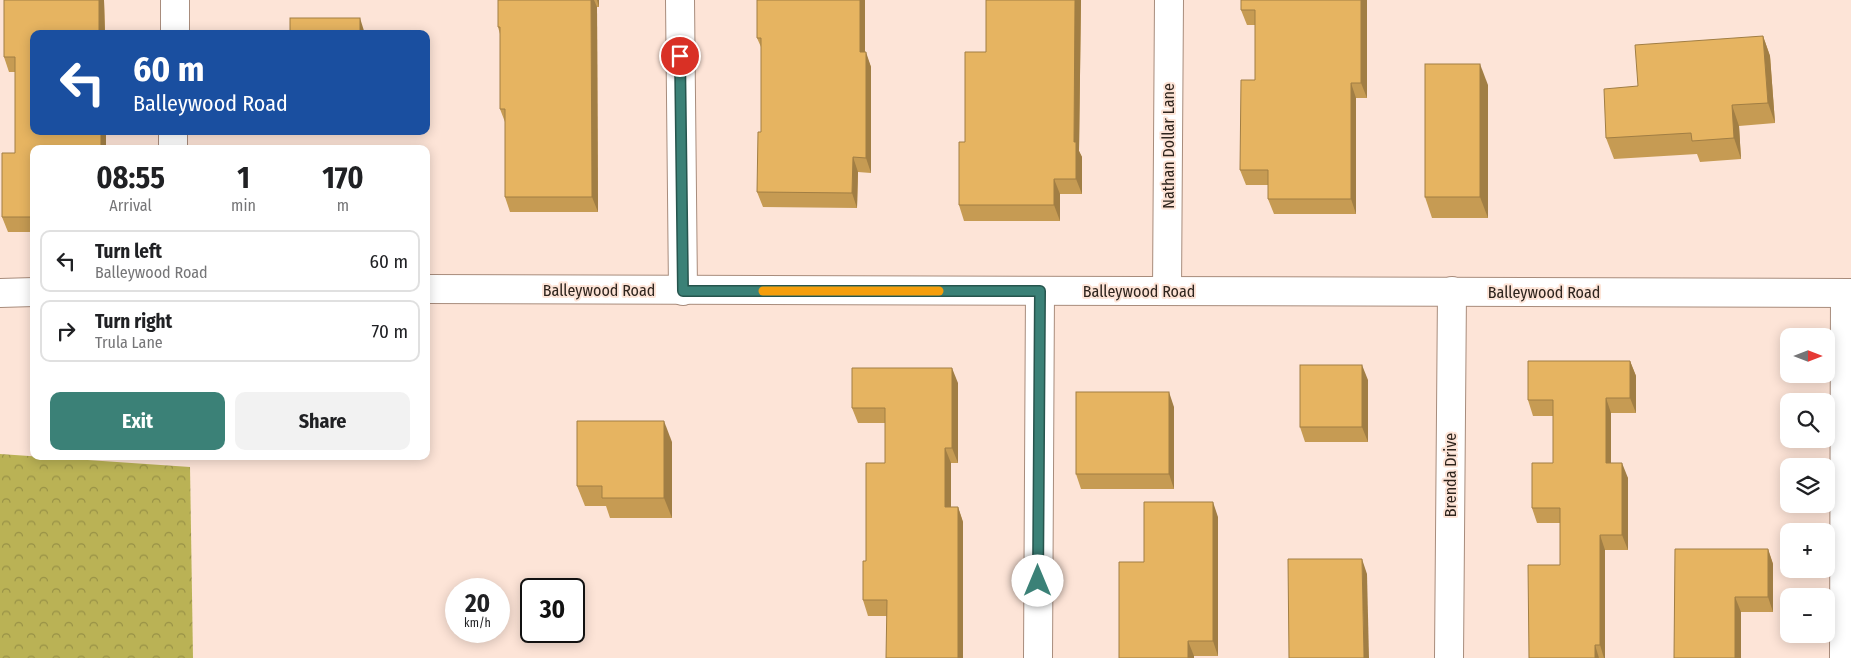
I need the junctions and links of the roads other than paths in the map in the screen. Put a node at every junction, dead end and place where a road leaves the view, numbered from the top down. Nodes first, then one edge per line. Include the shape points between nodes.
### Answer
1 (175, 0) edge
2 (680, 0) edge
3 (1169, 0) edge
4 (174, 30) edge
5 (430, 289) edge
6 (683, 291) junction
7 (1040, 291) junction
8 (1167, 291) junction
9 (1452, 291) junction
10 (30, 292) edge
11 (0, 293) edge
12 (1848, 293) edge
13 (1038, 658) edge
14 (1449, 658) edge
15 (1844, 658) edge

1 - 4 street
2 - 6 street
3 - 8 street, Nathan Dollar Lane
5 - 6 street, Balleywood Road
6 - 7 street, Balleywood Road
7 - 8 street, Balleywood Road
7 - 13 street
8 - 9 street, Balleywood Road
9 - 12 street, Balleywood Road
9 - 14 street, Brenda Drive
10 - 11 street
12 - 15 street

